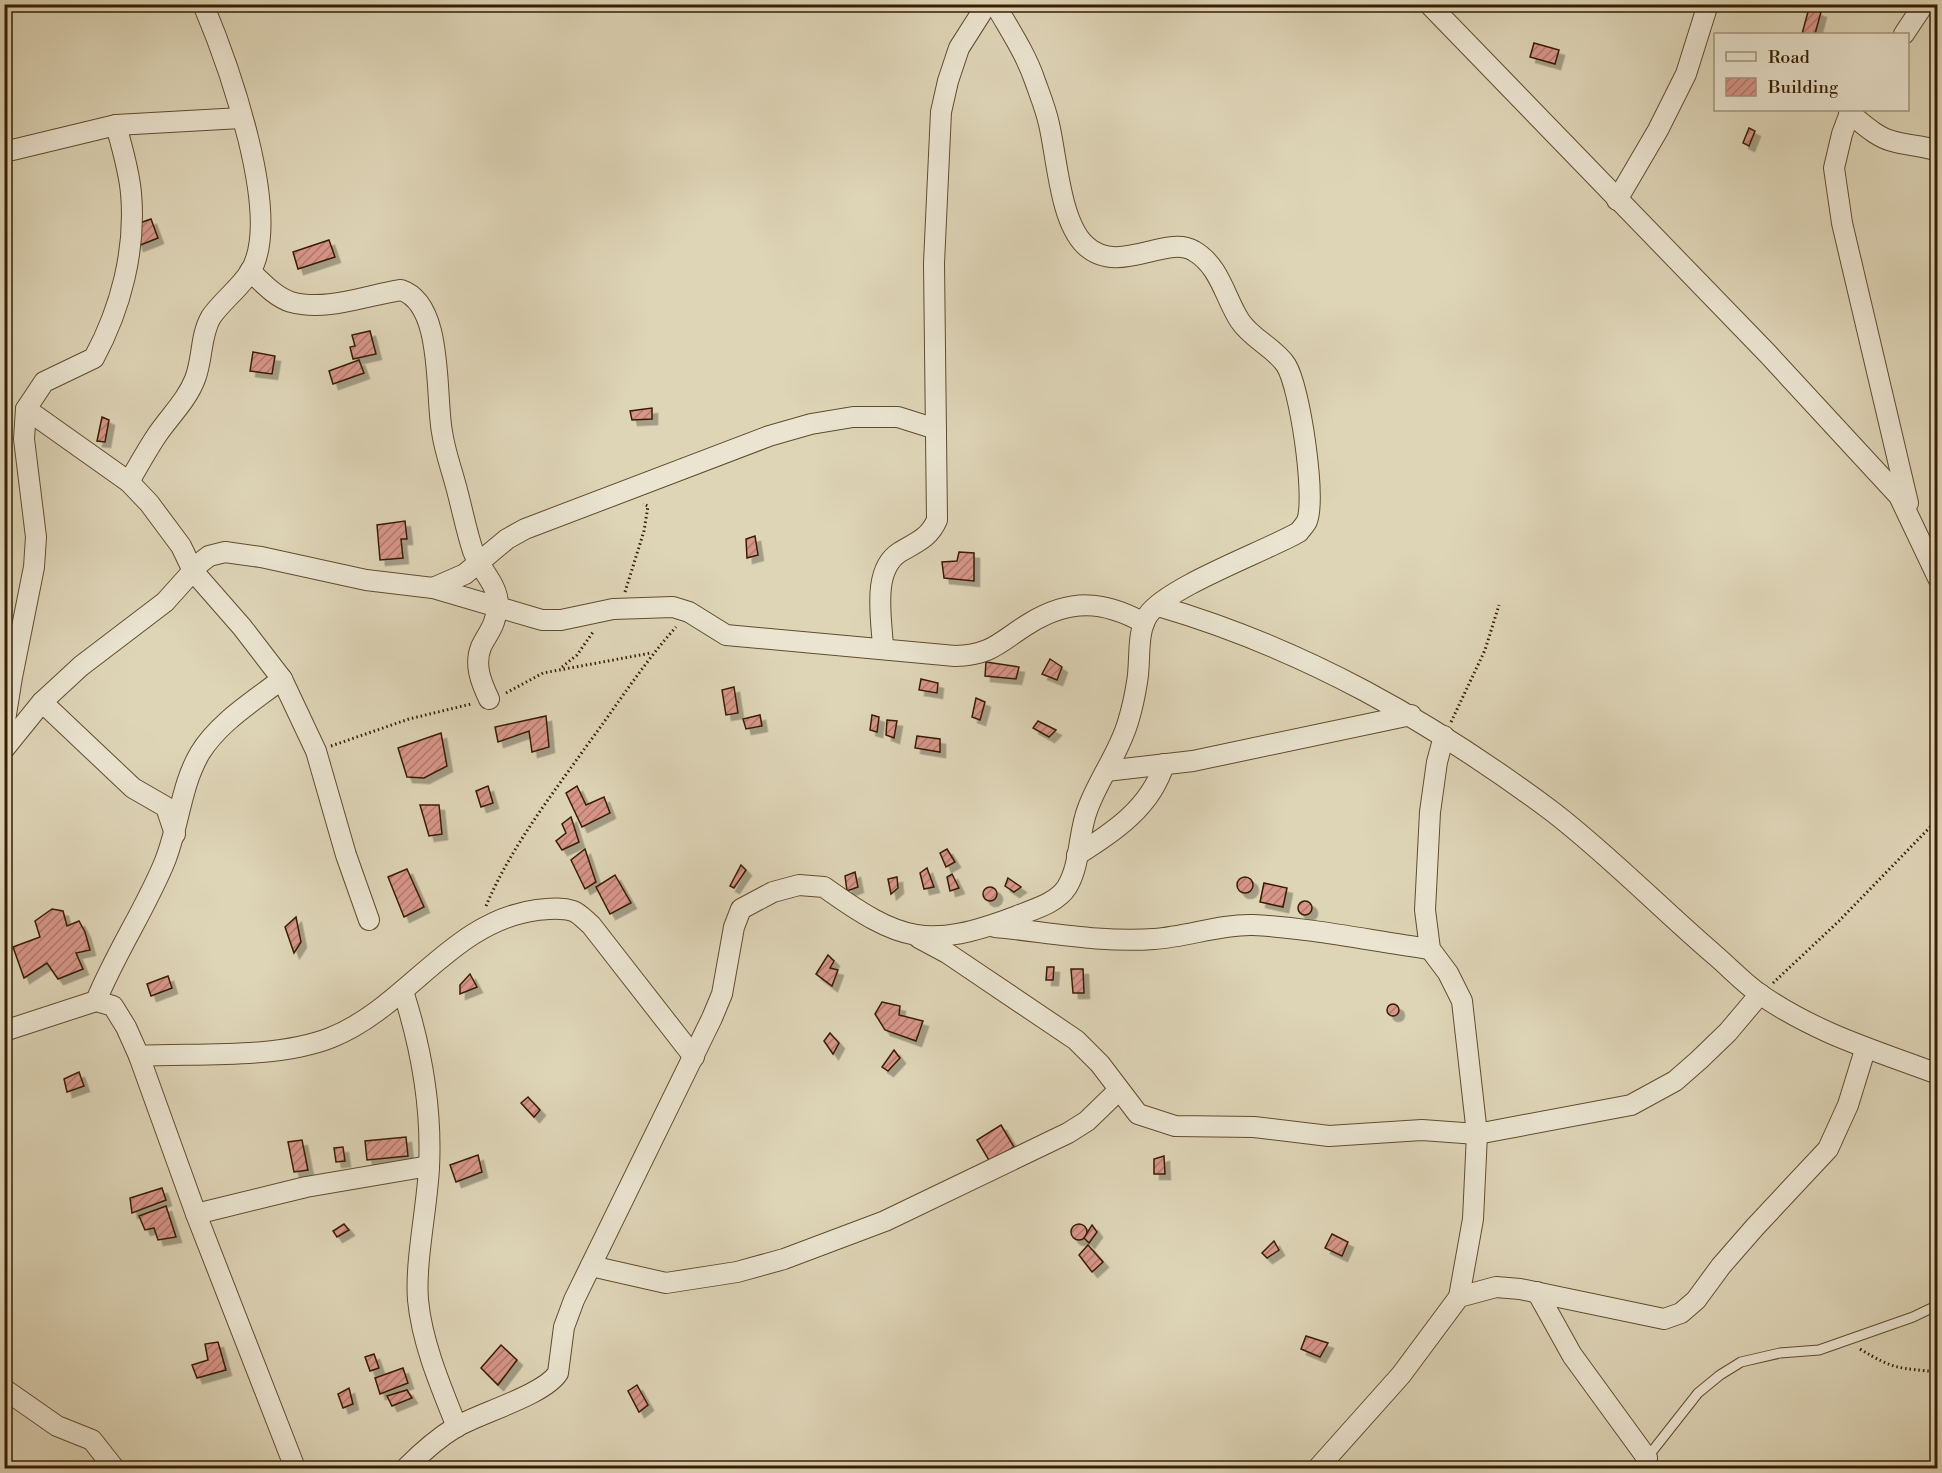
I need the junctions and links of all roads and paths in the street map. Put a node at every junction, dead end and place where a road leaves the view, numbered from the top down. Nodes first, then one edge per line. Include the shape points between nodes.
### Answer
1 (203, 4) edge
2 (987, 4) edge
3 (995, 4) edge
4 (1429, 4) edge
5 (1708, 4) edge
6 (1924, 4) edge
7 (1905, 33) edge
8 (1850, 111) edge
9 (241, 118) junction
10 (117, 125) junction
11 (1938, 151) edge
12 (4, 152) edge
13 (1617, 200) junction
14 (250, 271) junction
15 (26, 409) junction
16 (936, 429) junction
17 (129, 482) junction
18 (615, 494) junction
19 (1911, 518) junction
20 (479, 563) junction
21 (193, 571) junction
22 (1938, 578) edge
23 (433, 588) junction
24 (1499, 605) dead end
25 (499, 606) junction
26 (1158, 606) junction
27 (613, 609) junction
28 (689, 612) junction
29 (1143, 623) junction
30 (883, 648) junction
31 (561, 669) dead end
32 (282, 679) junction
33 (489, 699) dead end
34 (42, 702) junction
35 (1411, 715) junction
36 (4, 727) edge
37 (1444, 736) junction
38 (4, 749) edge
39 (1164, 764) junction
40 (1106, 771) junction
41 (1938, 819) edge
42 (176, 834) junction
43 (1077, 855) junction
44 (369, 920) dead end
45 (989, 926) junction
46 (475, 933) junction
47 (914, 935) junction
48 (1430, 949) junction
49 (403, 991) junction
50 (1760, 994) junction
51 (96, 1001) junction
52 (4, 1031) edge
53 (1865, 1050) junction
54 (139, 1056) junction
55 (694, 1057) junction
56 (1938, 1074) edge
57 (1119, 1090) junction
58 (1477, 1134) junction
59 (429, 1166) junction
60 (196, 1214) junction
61 (591, 1266) junction
62 (1538, 1292) junction
63 (1459, 1297) junction
64 (1938, 1305) edge
65 (1846, 1340) junction
66 (1938, 1371) edge
67 (4, 1389) edge
68 (457, 1427) junction
69 (1643, 1463) edge
70 (114, 1468) edge
71 (295, 1468) edge
72 (406, 1468) edge
73 (1318, 1468) edge

1 - 9 street via 223,53
2 - 16 street via 959,48 941,112 934,263
3 - 26 street via 1034,78 1048,121 1067,213 1085,245 1102,256 1120,257 1191,249 1208,261 1241,323 1284,362 1294,379 1307,469 1307,520 1299,532 1208,576
4 - 13 street
5 - 13 street via 1686,74
6 - 7 street
8 - 11 street via 1870,130 1891,141
8 - 19 street via 1834,168 1842,223
9 - 10 street
9 - 14 street via 261,208 260,236
10 - 12 street
10 - 15 street via 132,213 122,294 94,358 44,382
13 - 19 street via 1865,458 1899,496
14 - 17 street via 211,318 204,333 196,378
14 - 20 street via 290,302 332,303 401,290 419,300 428,317 433,343 444,443
15 - 17 street
15 - 36 street via 24,439 36,537 34,567
16 - 18 street via 898,417 854,417 811,424
16 - 30 street via 937,520 930,535 897,554 885,568 881,590
17 - 21 street via 170,529
18 - 20 street via 525,528
18 - 27 path via 648,506 631,576
19 - 22 street
20 - 23 street
20 - 25 street via 494,588
21 - 23 street via 209,556 225,552 366,580
21 - 32 street
21 - 34 street via 165,603 81,666
23 - 25 street
24 - 37 path via 1485,650
25 - 27 street via 542,620
25 - 33 street via 478,664
26 - 29 street
26 - 35 street via 1265,642
27 - 28 street via 673,606
27 - 31 path
28 - 30 street via 726,635
28 - 46 path via 653,653 528,830 494,887
29 - 30 street via 1124,612 1092,604 1050,613 1029,623 999,646 974,655
29 - 40 street via 1128,722
32 - 42 street via 242,708 201,751 192,770
32 - 44 street via 316,752
34 - 38 street
34 - 42 street via 133,788 166,807
35 - 37 street
35 - 39 street
37 - 48 street via 1430,812 1425,910
37 - 50 street via 1554,813
39 - 40 street
39 - 43 street via 1156,786 1136,810
40 - 43 street via 1086,811
41 - 50 path via 1832,928
42 - 51 street
43 - 45 street via 1072,877 1061,894
45 - 47 street via 949,937
45 - 48 street via 1136,940 1251,925
46 - 49 street
46 - 55 street via 499,918 521,912 556,908 574,911 613,950
47 - 55 street via 878,922 820,885 799,885 753,901 741,909 734,927 722,994
47 - 57 street via 1076,1040
48 - 58 street via 1462,1001
49 - 54 street via 369,1018 329,1038 242,1053
49 - 59 street via 422,1068
50 - 53 street via 1817,1029
50 - 58 street via 1698,1060 1649,1097 1631,1105
51 - 52 street
51 - 54 street via 112,1006
53 - 56 street
53 - 62 street via 1848,1105 1828,1149 1681,1313 1664,1319
54 - 60 street
55 - 61 street
57 - 58 street via 1138,1114 1174,1126 1254,1127 1329,1136 1422,1131
57 - 61 street via 1087,1121 1068,1133 885,1221 784,1259 737,1272 666,1283
58 - 63 street via 1473,1219
59 - 60 street via 306,1187
59 - 68 street via 418,1299 432,1360
60 - 71 street
61 - 68 street via 564,1327 560,1367 554,1379
62 - 63 street via 1496,1287
62 - 69 street via 1572,1354
63 - 73 street via 1401,1375
64 - 65 lane
65 - 66 path via 1890,1366 1908,1371
65 - 69 lane via 1820,1350 1757,1358 1731,1368 1698,1393
67 - 70 street via 57,1426 92,1440
68 - 72 street

